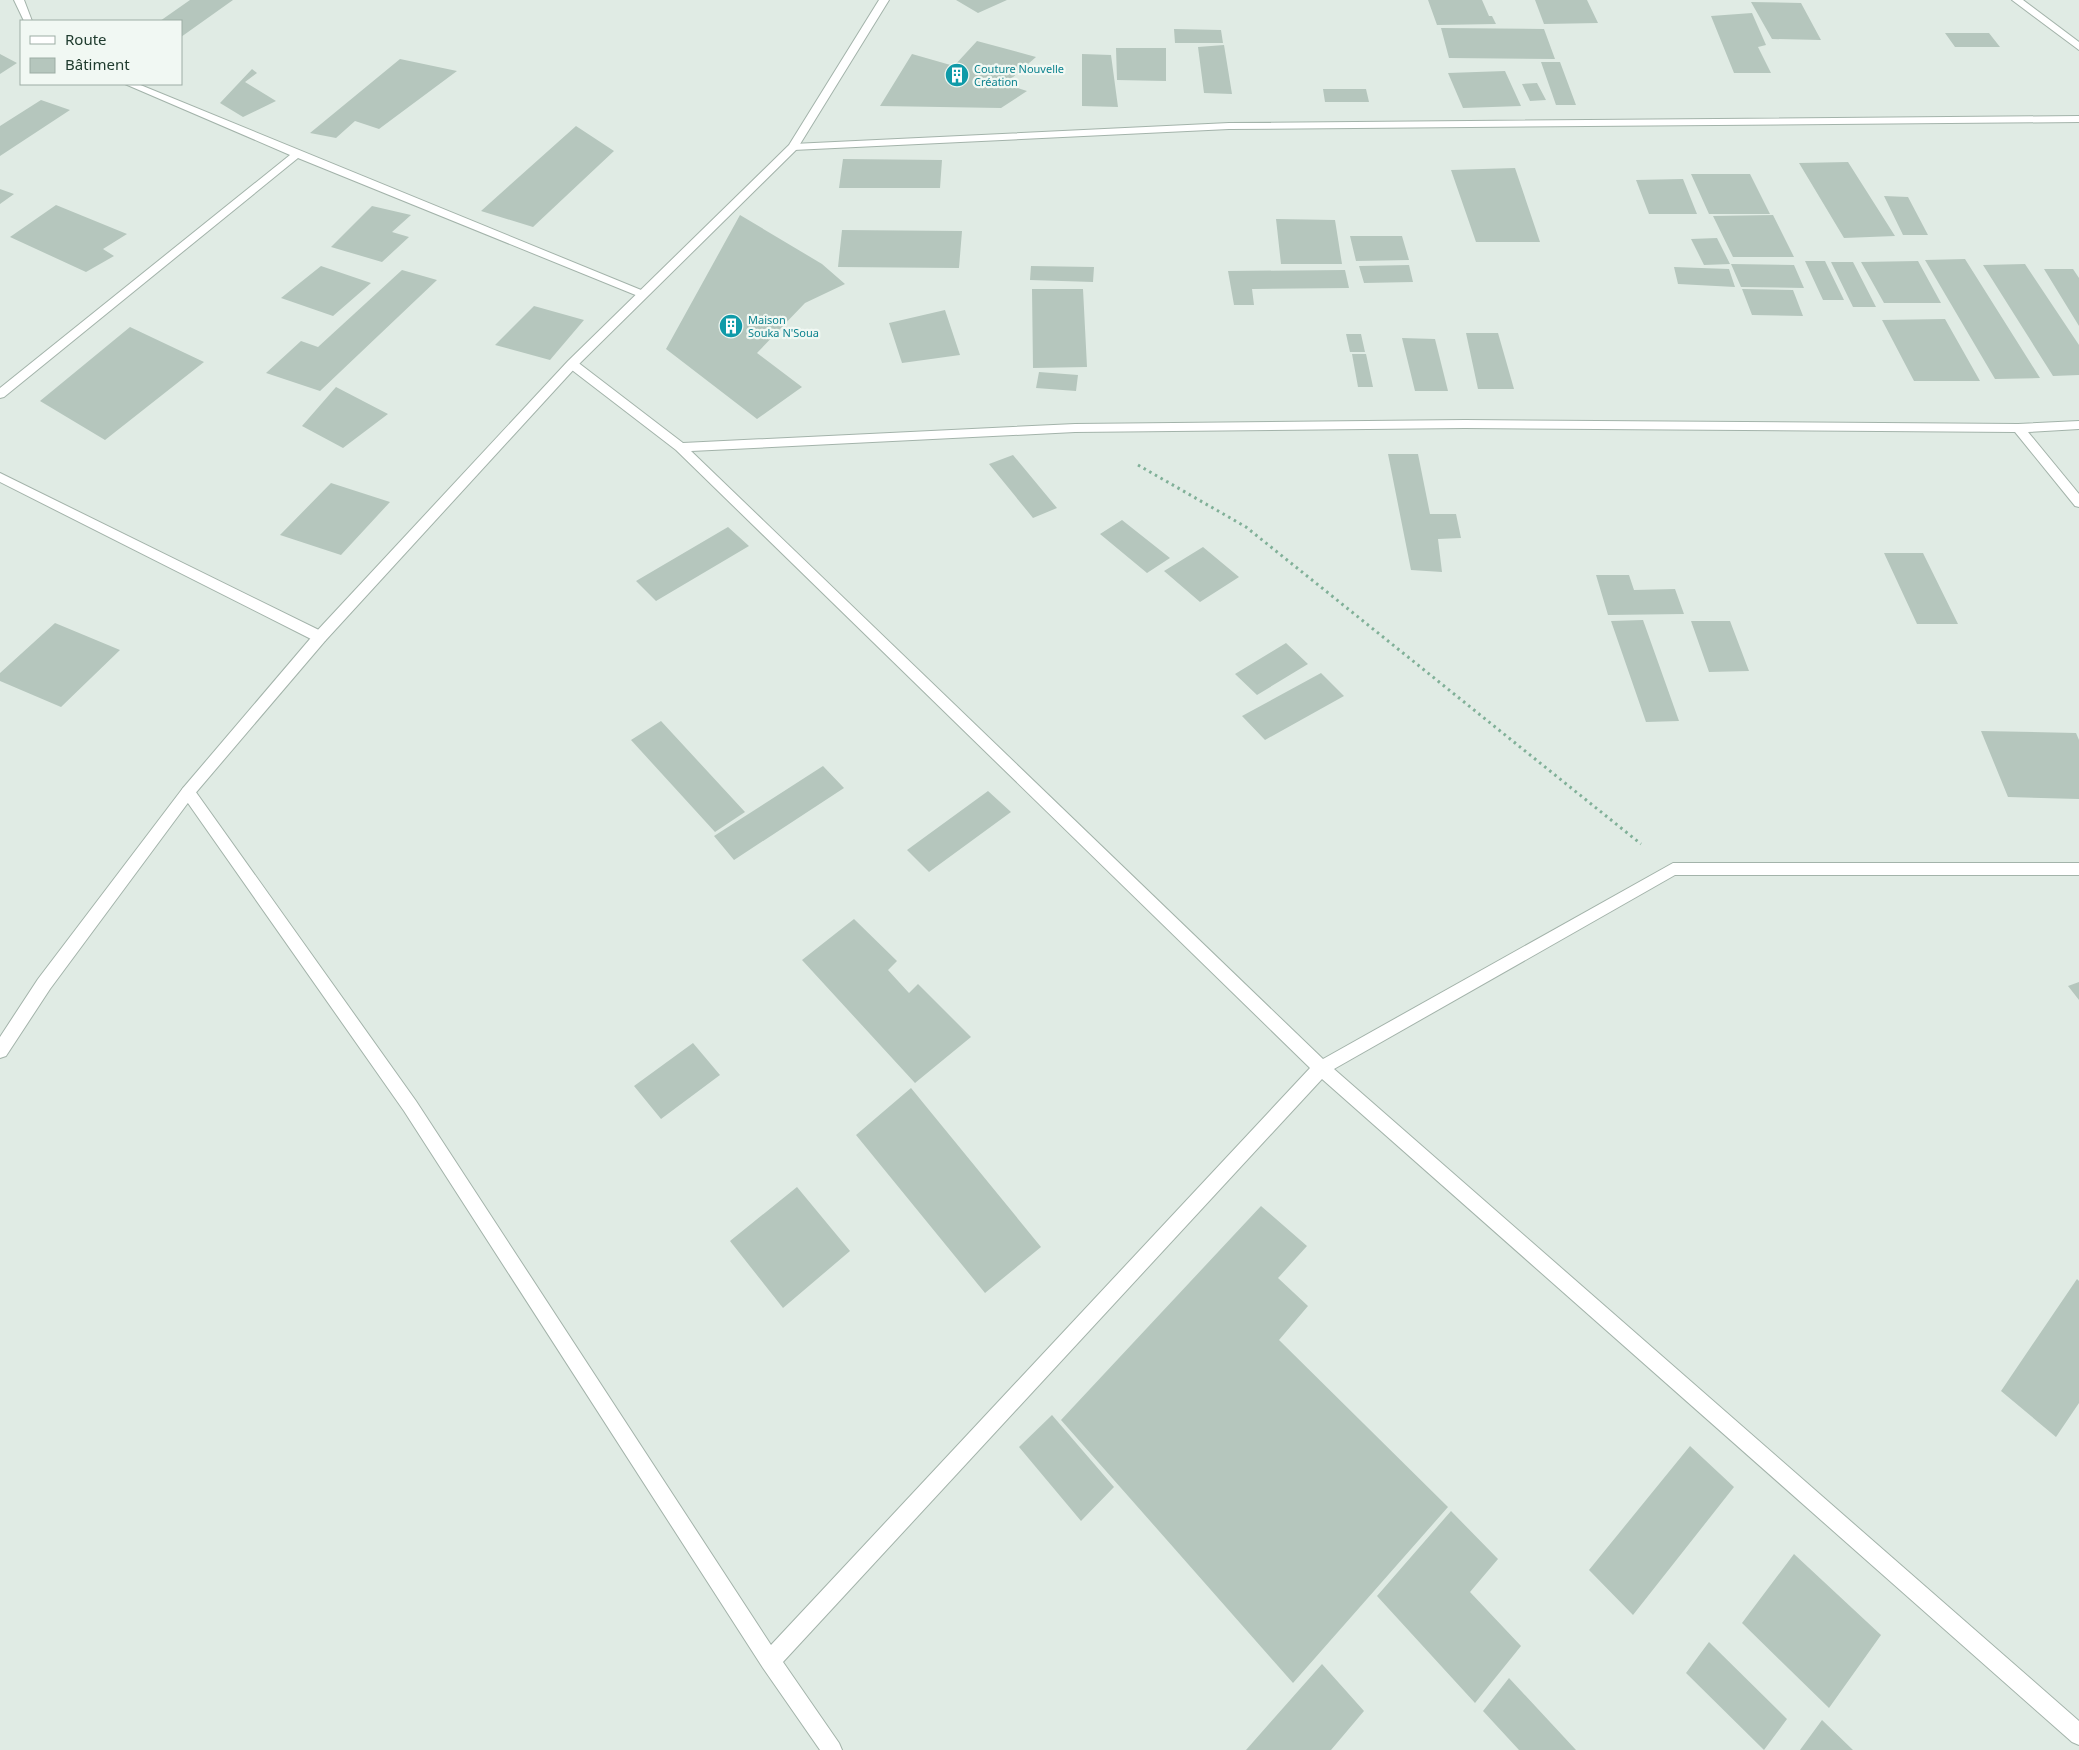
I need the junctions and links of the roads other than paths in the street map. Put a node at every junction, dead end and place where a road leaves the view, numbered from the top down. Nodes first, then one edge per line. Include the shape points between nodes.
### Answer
1 (19, 0) edge
2 (884, 0) edge
3 (2017, 0) edge
4 (28, 20) edge
5 (2079, 47) edge
6 (132, 85) edge
7 (2079, 119) edge
8 (793, 147) junction
9 (297, 154) junction
10 (642, 294) junction
11 (572, 364) junction
12 (0, 394) edge
13 (2079, 426) edge
14 (2018, 428) junction
15 (680, 447) junction
16 (0, 477) edge
17 (2079, 503) edge
18 (320, 636) junction
19 (188, 792) junction
20 (2079, 870) edge
21 (0, 1050) edge
22 (1321, 1068) junction
23 (770, 1661) junction
24 (2079, 1736) edge
25 (832, 1750) edge

1 - 4 street
2 - 8 street
3 - 5 street
6 - 9 street
7 - 8 street via 1229,126
8 - 10 street
9 - 10 street
9 - 12 street
10 - 11 street
11 - 15 street
11 - 18 street
13 - 14 street
14 - 15 street via 1465,424 1074,428
14 - 17 street
15 - 22 street
16 - 18 street
18 - 19 street
19 - 21 street via 44,984
19 - 23 street via 410,1106
20 - 22 street via 1673,869
22 - 23 street
22 - 24 street
23 - 25 street

